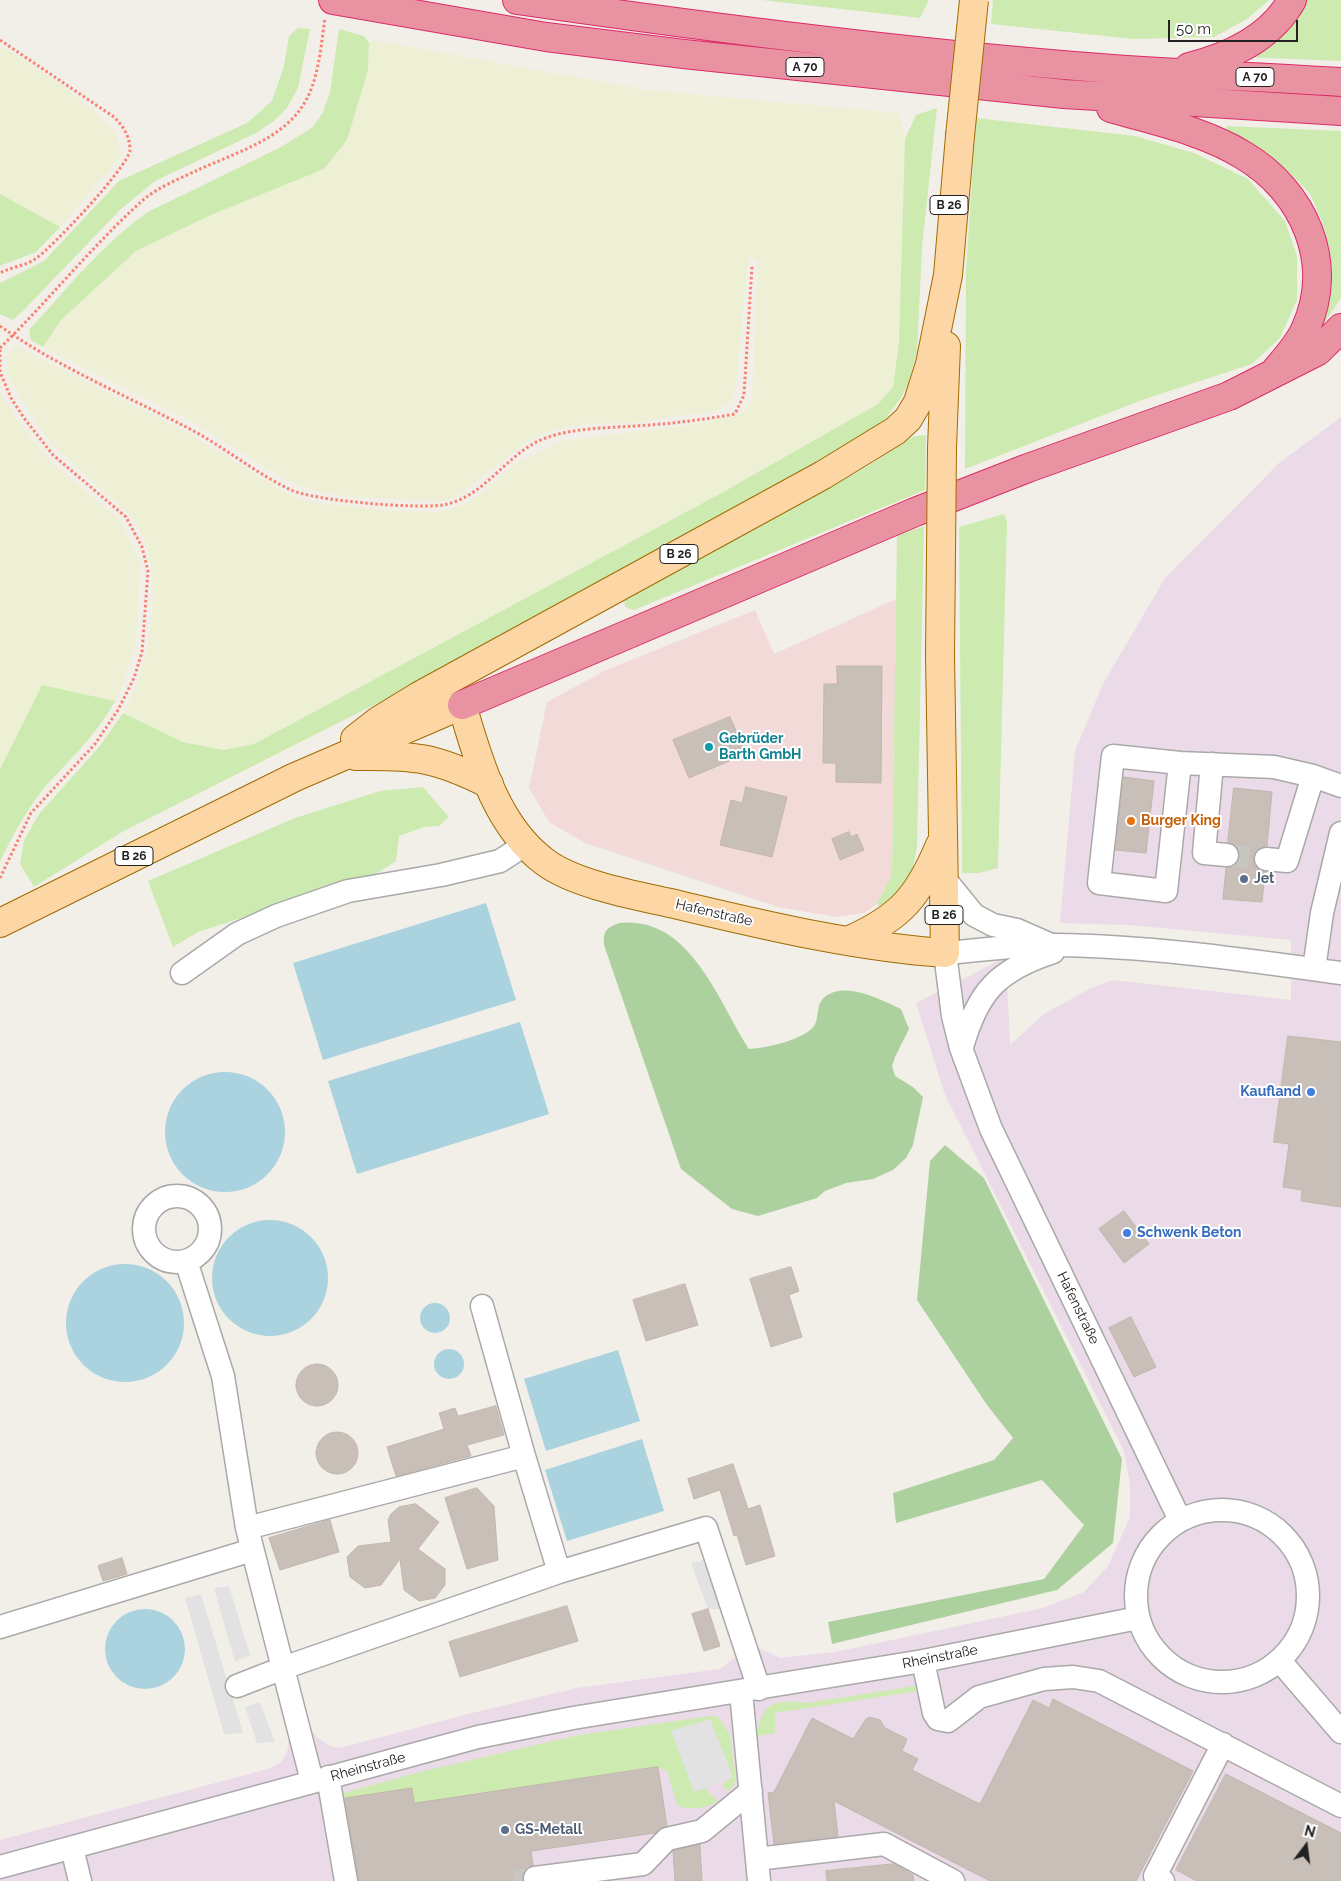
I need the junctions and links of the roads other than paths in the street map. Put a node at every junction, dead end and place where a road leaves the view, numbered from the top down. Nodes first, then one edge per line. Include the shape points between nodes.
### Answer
1 (517, 0) edge
2 (962, 0) edge
3 (974, 0) edge
4 (1292, 0) edge
5 (330, 5) edge
6 (1168, 72) junction
7 (1341, 82) edge
8 (1064, 94) junction
9 (1341, 111) edge
10 (955, 135) junction
11 (948, 275) junction
12 (1341, 328) edge
13 (1271, 377) junction
14 (462, 705) junction
15 (344, 756) junction
16 (1180, 763) junction
17 (1212, 764) junction
18 (320, 766) junction
19 (1313, 776) junction
20 (489, 784) junction
21 (1341, 786) edge
22 (1341, 834) edge
23 (942, 838) junction
24 (526, 844) junction
25 (1227, 855) tunnel mouth
26 (1266, 859) tunnel mouth
27 (942, 877) junction
28 (0, 923) edge
29 (850, 940) junction
30 (1052, 945) junction
31 (1074, 946) junction
32 (945, 953) junction
33 (1314, 969) junction
34 (182, 973) dead end
35 (1341, 973) edge
36 (962, 1048) junction
37 (186, 1261) dead end
38 (482, 1306) dead end
39 (524, 1456) junction
40 (1180, 1520) junction
41 (250, 1539) junction
42 (559, 1572) junction
43 (1138, 1618) junction
44 (0, 1627) edge
45 (922, 1661) junction
46 (1280, 1661) junction
47 (283, 1668) junction
48 (237, 1686) dead end
49 (750, 1690) junction
50 (1341, 1732) edge
51 (1223, 1744) junction
52 (320, 1779) junction
53 (751, 1791) junction
54 (1341, 1806) edge
55 (72, 1848) junction
56 (757, 1859) junction
57 (0, 1867) edge
58 (535, 1878) dead end
59 (80, 1881) edge
60 (346, 1881) edge
61 (760, 1881) edge
62 (953, 1881) edge
63 (1163, 1881) edge

1 - 6 highway, A 70 via 902,49
2 - 10 main road, B 26
3 - 10 main road, B 26, bridge
4 - 6 highway via 1270,28 1246,46 1217,60
5 - 8 highway, A 70 via 694,55
6 - 7 highway, A 70
8 - 9 highway, A 70
8 - 13 highway via 1212,139 1244,155 1271,175 1294,201 1308,226 1318,281 1305,330
10 - 11 main road, B 26
11 - 18 main road, B 26 via 937,338 918,402 896,431 823,475 419,696 378,721
11 - 23 main road, B 26, bridge via 942,448
12 - 13 highway via 1318,351
13 - 14 highway via 1229,396 915,512
14 - 15 main road, B 26
14 - 20 main road, Hafenstraße
15 - 18 main road, B 26
15 - 20 main road via 407,755 436,760
16 - 16 street via 1166,891 1099,883 1113,756
16 - 17 street
17 - 19 street via 1274,767
17 - 25 street via 1204,853
18 - 28 main road, B 26
19 - 21 street
19 - 26 street via 1287,861
20 - 24 main road, Hafenstraße via 508,820
22 - 33 street via 1322,913
23 - 27 main road, B 26
23 - 29 main road via 918,890 904,907 877,928
24 - 29 main road, Hafenstraße via 560,871 613,889 771,926
24 - 34 street via 500,861 348,891 276,916 237,934
27 - 30 street via 974,915 993,926 1017,930
27 - 32 main road, B 26
29 - 32 main road, Hafenstraße
30 - 31 street
30 - 32 street
31 - 33 street via 1163,950
31 - 36 street via 1032,959 1005,974 982,997 969,1022
32 - 36 street, Hafenstraße via 953,1016
33 - 35 street
36 - 40 street, Hafenstraße via 991,1129
37 - 41 street via 223,1376
38 - 39 street
39 - 41 street
39 - 42 street
40 - 43 street via 1147,1551 1137,1580
40 - 46 street via 1204,1511 1229,1510 1275,1528 1293,1547 1304,1569 1308,1594 1306,1618 1296,1642
41 - 44 street
41 - 47 street
42 - 47 street
42 - 49 street via 706,1528
43 - 45 street, Rheinstraße
43 - 46 street via 1148,1641 1164,1661 1185,1675 1209,1682 1234,1682 1259,1675
45 - 49 street, Rheinstraße
45 - 51 street via 938,1719 948,1721 979,1697 1044,1679 1073,1677 1099,1681
46 - 50 street
47 - 48 street
47 - 52 street
49 - 52 street, Rheinstraße via 573,1718 478,1737
49 - 53 street
51 - 54 street
51 - 63 street via 1154,1876
52 - 55 street, Rheinstraße
52 - 60 street
53 - 56 street
53 - 58 street via 702,1831 667,1839 643,1864
55 - 57 street, Rheinstraße
55 - 59 street
56 - 61 street
56 - 62 street via 884,1844

